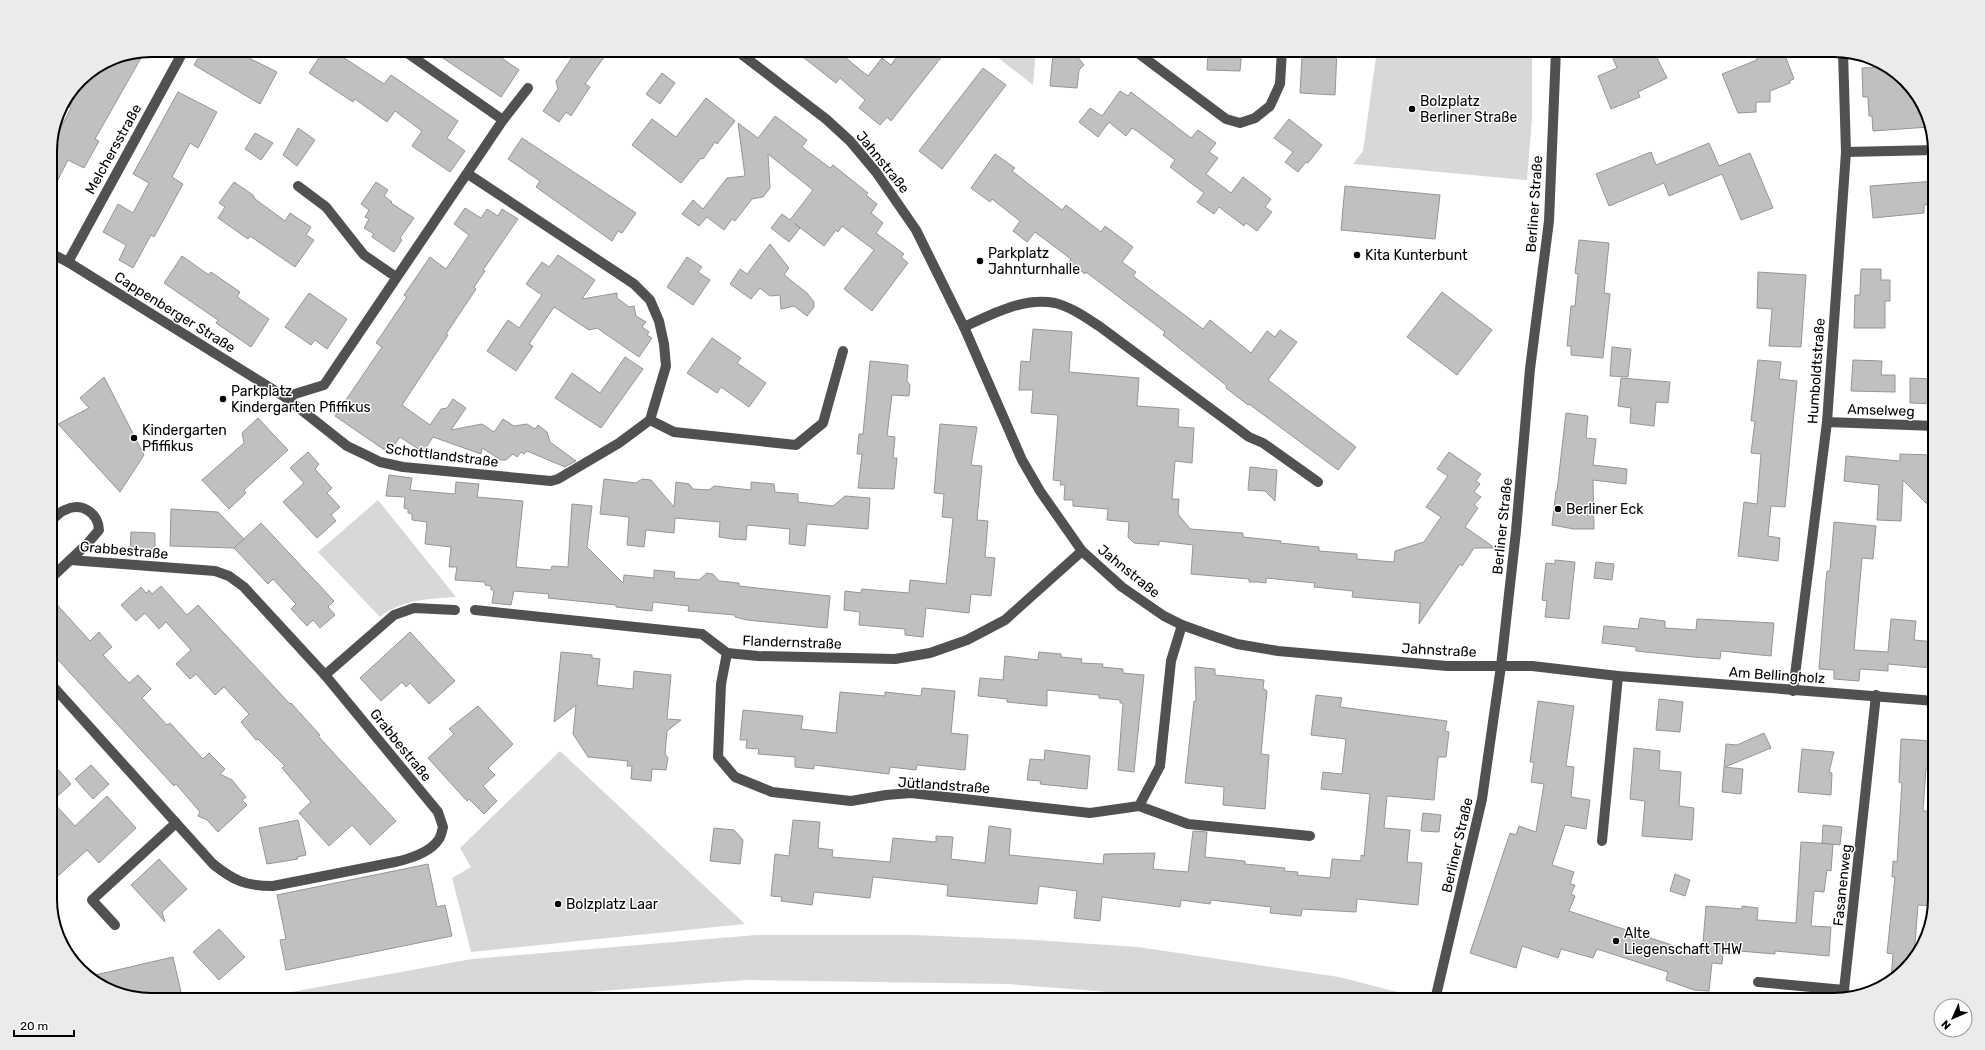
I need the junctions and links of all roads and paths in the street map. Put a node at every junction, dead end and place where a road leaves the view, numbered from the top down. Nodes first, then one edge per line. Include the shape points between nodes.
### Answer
1 (180, 57) edge
2 (412, 57) edge
3 (745, 57) edge
4 (1143, 57) edge
5 (1282, 57) edge
6 (1556, 57) edge
7 (1843, 58) edge
8 (528, 88) dead end
9 (503, 120) junction
10 (1928, 150) edge
11 (1846, 152) junction
12 (468, 174) junction
13 (298, 186) dead end
14 (57, 256) edge
15 (68, 262) junction
16 (396, 277) junction
17 (964, 327) junction
18 (843, 351) dead end
19 (285, 397) junction
20 (650, 420) junction
21 (1827, 422) junction
22 (1928, 426) edge
23 (1318, 482) dead end
24 (57, 516) edge
25 (1082, 551) junction
26 (70, 560) junction
27 (57, 572) edge
28 (455, 610) dead end
29 (475, 610) dead end
30 (1182, 625) junction
31 (727, 653) junction
32 (1501, 666) junction
33 (326, 675) junction
34 (1618, 676) junction
35 (57, 691) edge
36 (1793, 691) junction
37 (1876, 695) junction
38 (1928, 700) edge
39 (1140, 806) junction
40 (176, 823) junction
41 (1310, 836) dead end
42 (1602, 841) dead end
43 (115, 925) dead end
44 (1758, 982) dead end
45 (1437, 993) edge

1 - 15 street, Melchersstraße
2 - 9 street
3 - 17 street, Jahnstraße via 826,119 850,141 876,172 916,230
4 - 5 street via 1226,119 1240,123 1255,118 1270,106 1280,84
6 - 32 street, Berliner Straße via 1549,221 1530,369
7 - 11 street, Humboldtstraße
8 - 9 street
9 - 12 street
10 - 11 street
11 - 21 street, Humboldtstraße
12 - 16 street
12 - 20 street via 634,284 650,300 659,321 666,366
13 - 16 street via 326,208 364,255
14 - 15 street, Cappenberger Straße
15 - 19 street, Cappenberger Straße
16 - 19 street via 324,385
17 - 23 street via 1005,308 1030,302 1055,303 1077,312 1249,437 1263,443
17 - 25 street, Jahnstraße via 1022,460 1040,491
18 - 20 street via 823,423 796,444 674,432
19 - 20 street, Schottlandstraße via 347,446 380,462 403,467 551,480 568,474 619,443
21 - 22 street, Amselweg
21 - 36 street, Humboldtstraße
24 - 26 street via 71,507 83,508 92,513 98,521 99,530
25 - 30 street, Jahnstraße via 1143,603
25 - 31 street, Flandernstraße via 1005,620 966,640 930,653 895,659
26 - 27 street
26 - 33 street, Grabbestraße via 216,572 229,576 244,587
28 - 33 street via 414,608 394,615
29 - 31 street, Flandernstraße via 702,634
30 - 32 street, Jahnstraße via 1237,644 1278,651 1447,666
30 - 39 street via 1171,661 1160,766
31 - 39 street, Jütlandstraße via 721,684 718,757 735,776 772,792 852,801 911,794 1090,813
32 - 34 street, Am Bellingholz via 1532,666
32 - 45 street, Berliner Straße via 1482,799
33 - 40 street, Grabbestraße via 438,812 443,827 439,839 411,858 290,883 256,886 229,877 213,864
34 - 36 street, Am Bellingholz
34 - 42 street
35 - 40 street, Grabbestraße
36 - 37 street, Am Bellingholz
37 - 38 street, Am Bellingholz
37 - 44 street, Fasanenweg via 1844,990
39 - 41 street, Jütlandstraße via 1188,824
40 - 43 street via 92,900

